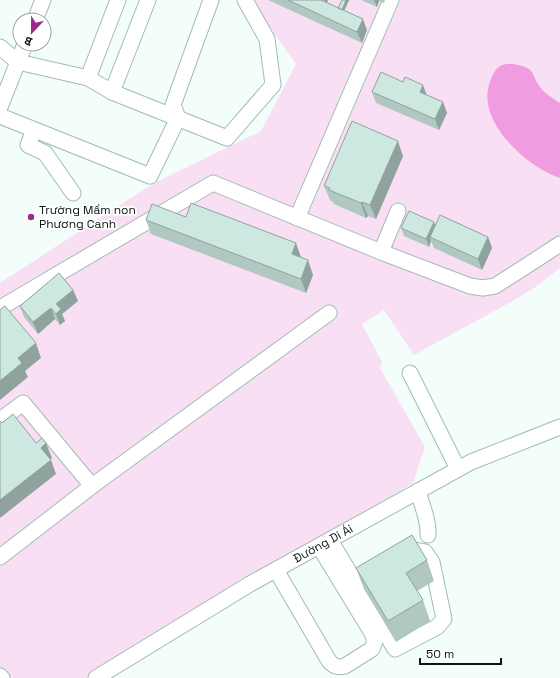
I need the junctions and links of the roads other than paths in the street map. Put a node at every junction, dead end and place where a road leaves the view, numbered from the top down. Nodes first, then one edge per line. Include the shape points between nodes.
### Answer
1 (43, 0) edge
2 (118, 0) edge
3 (148, 0) edge
4 (211, 0) edge
5 (245, 0) edge
6 (391, 0) edge
7 (38, 12) edge
8 (0, 46) edge
9 (22, 52) edge
10 (18, 62) junction
11 (88, 78) junction
12 (112, 92) junction
13 (0, 107) edge
14 (0, 116) edge
15 (178, 118) junction
16 (34, 130) junction
17 (73, 193) dead end
18 (398, 211) dead end
19 (297, 218) junction
20 (560, 244) edge
21 (381, 252) junction
22 (0, 308) edge
23 (329, 313) dead end
24 (410, 373) dead end
25 (0, 420) edge
26 (560, 427) edge
27 (458, 469) junction
28 (92, 486) junction
29 (418, 491) junction
30 (428, 535) dead end
31 (325, 543) junction
32 (0, 557) edge
33 (276, 570) junction
34 (354, 580) junction
35 (96, 678) edge

1 - 7 street
2 - 11 street
3 - 12 street
4 - 15 street via 173,105
5 - 15 street via 267,39 273,85 227,138
6 - 19 street
8 - 10 street
9 - 10 street
10 - 11 street
10 - 13 street
11 - 12 street
12 - 15 street
14 - 16 street
15 - 16 street via 150,176
16 - 17 street via 28,145 45,153
18 - 21 street
19 - 21 street
19 - 22 street via 212,183
20 - 21 street via 495,286 483,288 464,284
23 - 28 street
24 - 27 street
25 - 28 street via 23,403
26 - 27 street, Đường Di Ái
27 - 29 street, Đường Di Ái
28 - 32 street
29 - 30 street
29 - 31 street, Đường Di Ái
31 - 33 street, Đường Di Ái
31 - 33 street via 375,641 372,649 345,666 332,666 329,662
31 - 34 street
33 - 35 street, Đường Di Ái
34 - 34 street via 413,550 425,552 432,562 444,619 437,627 395,649

